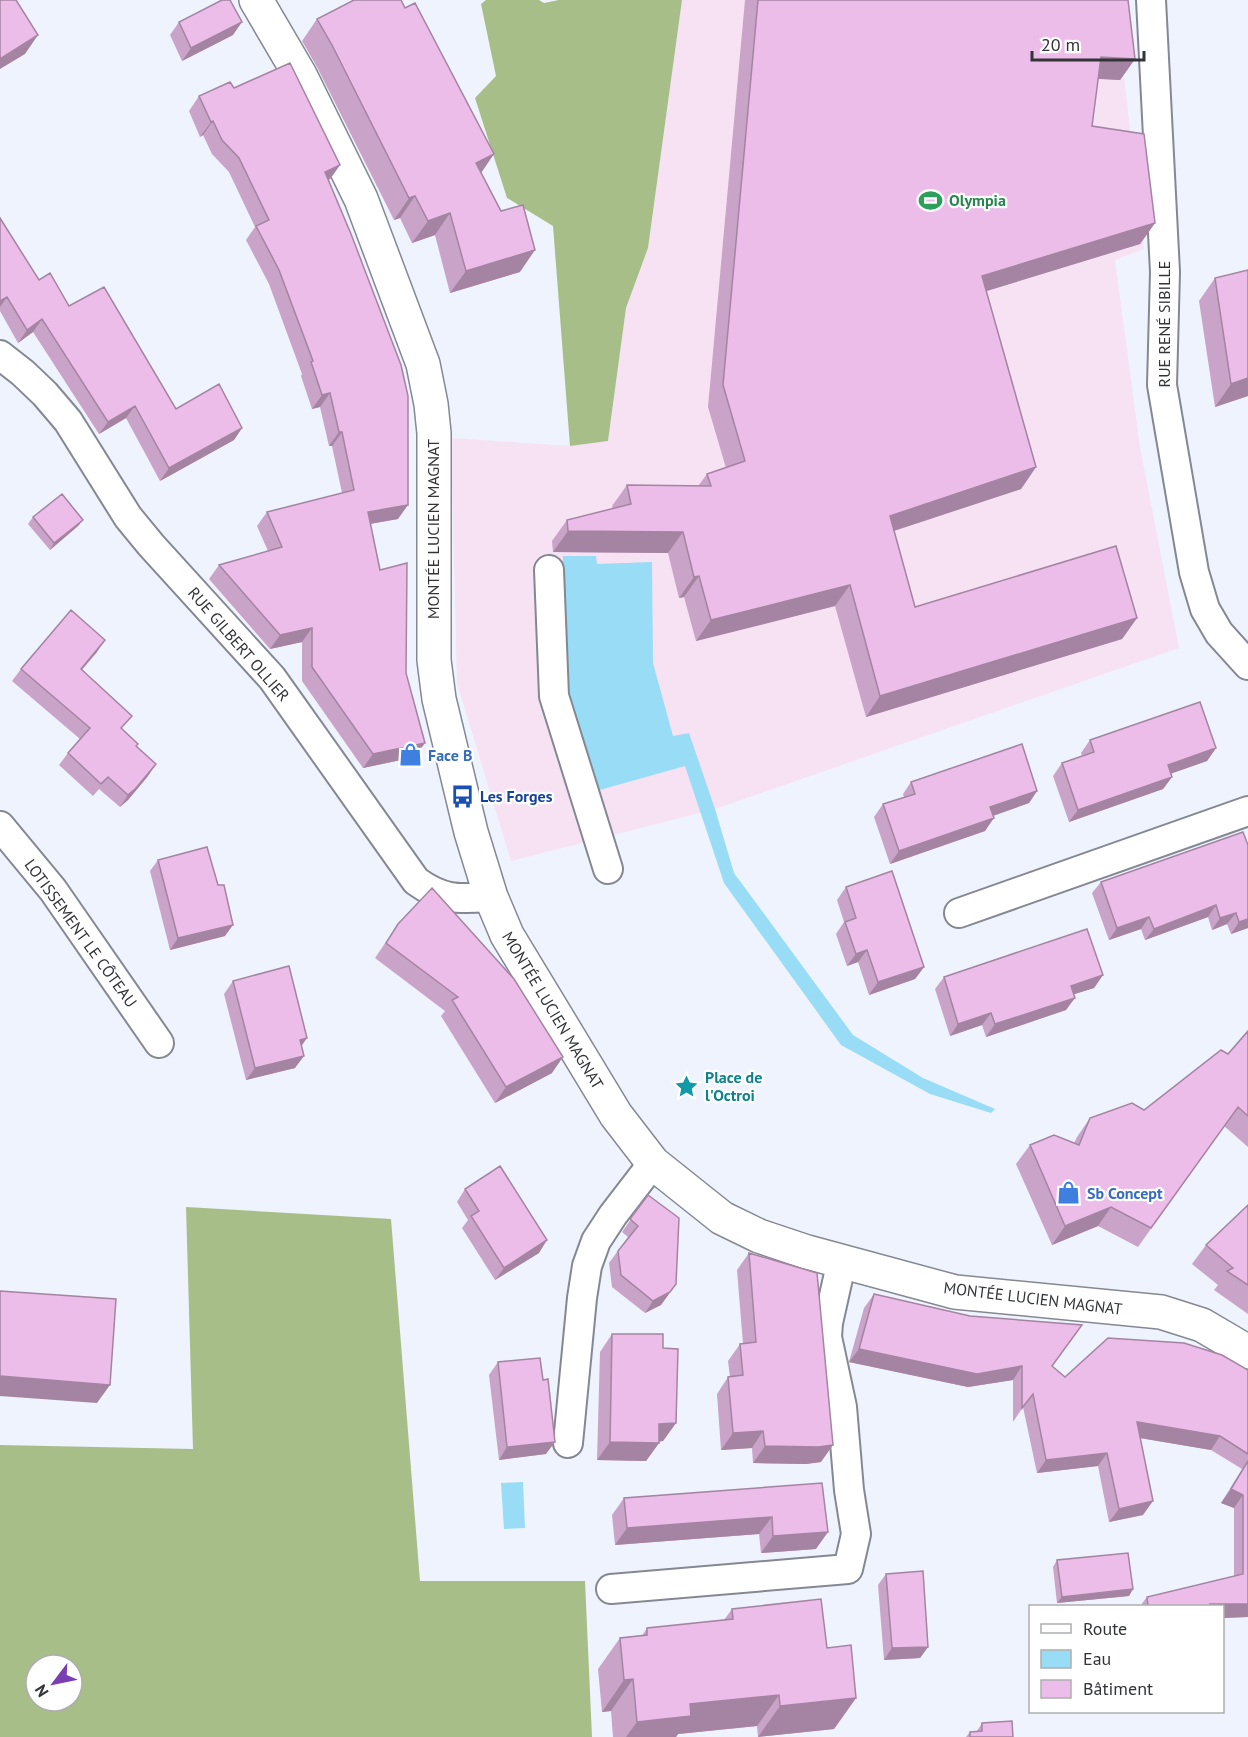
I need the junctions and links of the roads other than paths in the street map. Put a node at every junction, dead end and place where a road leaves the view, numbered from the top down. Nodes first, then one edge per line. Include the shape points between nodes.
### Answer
1 (256, 0) edge
2 (1151, 0) edge
3 (0, 355) edge
4 (549, 570) dead end
5 (1248, 665) edge
6 (1248, 811) edge
7 (0, 826) edge
8 (608, 869) dead end
9 (491, 897) junction
10 (959, 913) dead end
11 (159, 1042) dead end
12 (653, 1163) junction
13 (842, 1260) junction
14 (1248, 1352) edge
15 (568, 1443) dead end
16 (611, 1589) dead end

1 - 9 main road, MONTÉE LUCIEN MAGNAT via 300,75 361,199 423,364 434,433 434,660 462,796
2 - 5 street, RUE RENÉ SIBILLE via 1165,272 1162,385 1194,572 1205,609 1219,633
3 - 9 street, RUE GILBERT OLLIER via 45,394 68,421 128,517 272,678 416,881 434,894 468,899
4 - 8 street via 554,696
6 - 10 street
7 - 11 street, LOTISSEMENT LE CÔTEAU via 53,890
9 - 12 main road, MONTÉE LUCIEN MAGNAT via 507,935 610,1105
12 - 13 main road, MONTÉE LUCIEN MAGNAT via 722,1218 759,1236
12 - 15 street via 596,1241 587,1266
13 - 14 main road, MONTÉE LUCIEN MAGNAT via 955,1292 1161,1312 1202,1325
13 - 16 street via 827,1336 842,1407 856,1534 848,1569

